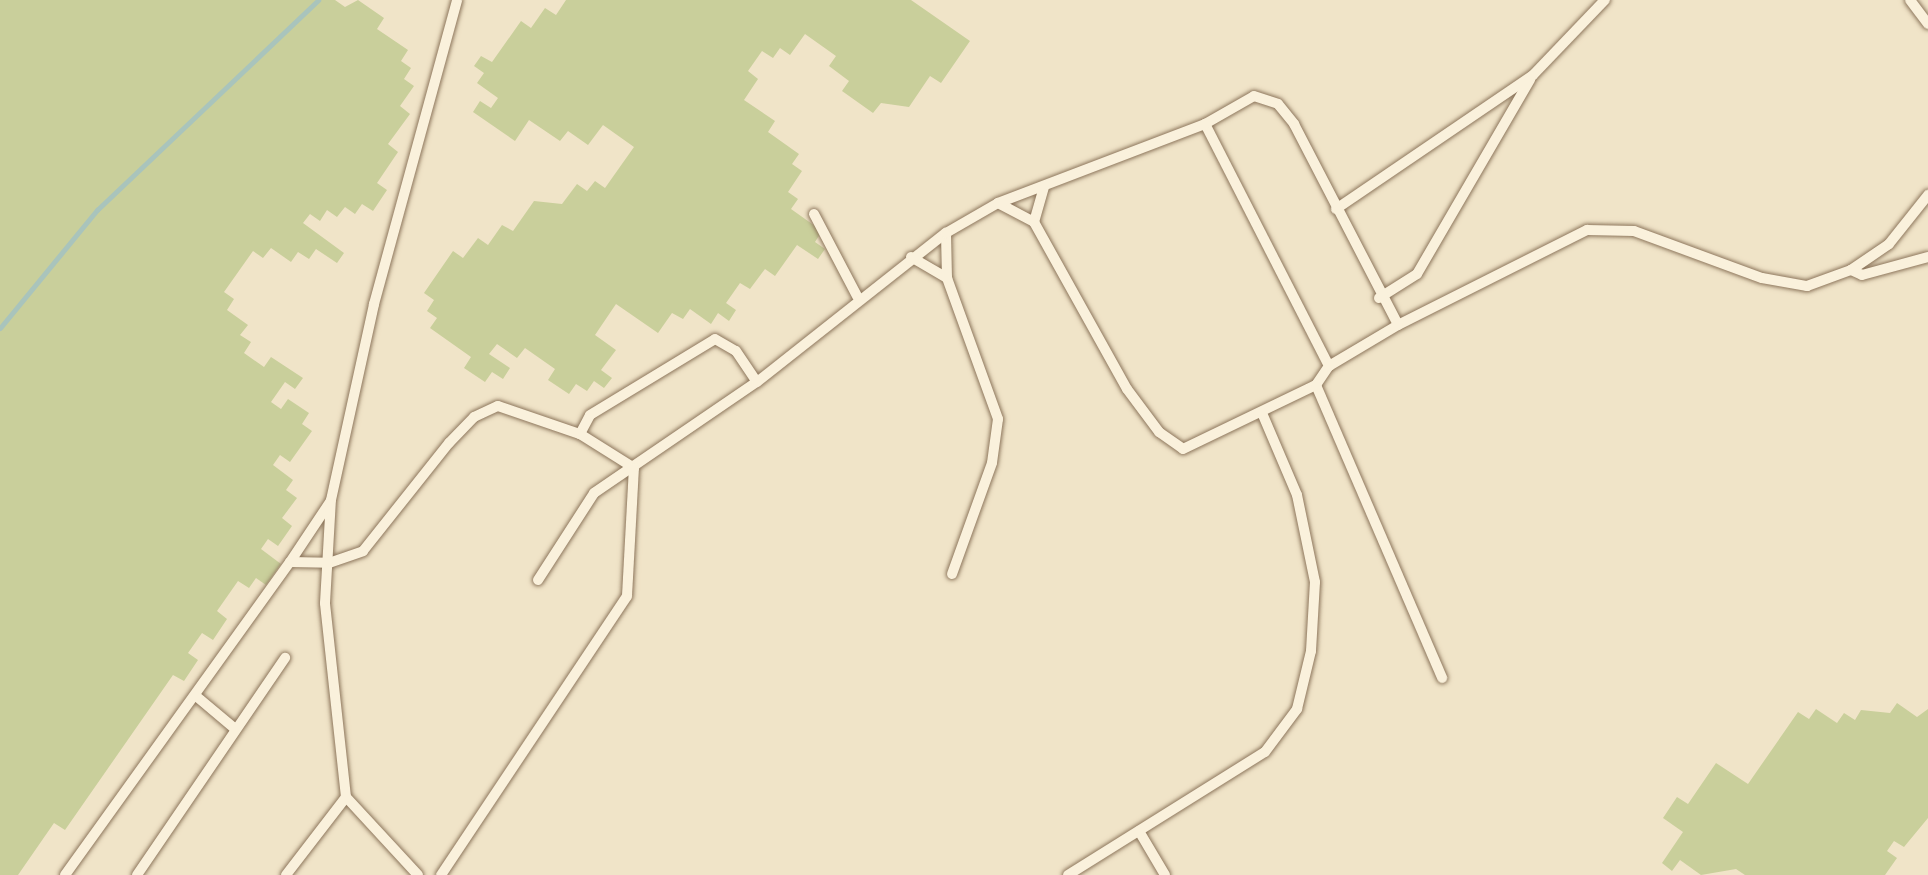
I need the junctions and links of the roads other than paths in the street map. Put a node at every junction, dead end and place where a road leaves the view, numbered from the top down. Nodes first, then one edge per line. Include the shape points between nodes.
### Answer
1 (457, 0) edge
2 (1605, 0) edge
3 (1910, 0) edge
4 (1928, 24) edge
5 (1533, 75) junction
6 (1205, 124) junction
7 (1044, 186) junction
8 (1928, 195) edge
9 (998, 203) junction
10 (1336, 209) junction
11 (814, 214) dead end
12 (1034, 222) junction
13 (946, 233) junction
14 (911, 257) junction
15 (1928, 257) edge
16 (1851, 270) junction
17 (947, 278) junction
18 (857, 296) junction
19 (1379, 298) junction
20 (1398, 325) junction
21 (1329, 366) junction
22 (757, 382) junction
23 (1316, 385) junction
24 (1262, 413) junction
25 (580, 434) junction
26 (634, 468) junction
27 (331, 500) junction
28 (290, 562) junction
29 (329, 563) junction
30 (952, 574) dead end
31 (538, 580) dead end
32 (285, 658) dead end
33 (1442, 678) dead end
34 (196, 696) junction
35 (233, 727) junction
36 (346, 797) junction
37 (1139, 831) junction
38 (65, 875) edge
39 (137, 875) edge
40 (286, 875) edge
41 (418, 875) edge
42 (441, 875) edge
43 (1068, 875) edge
44 (1165, 875) edge

1 - 27 lane via 374,304
2 - 5 lane
3 - 4 lane
5 - 10 lane
5 - 19 lane via 1417,274
6 - 7 lane
6 - 10 lane via 1254,96 1278,104
6 - 21 lane
7 - 9 lane
7 - 12 lane
8 - 16 lane via 1889,244
9 - 12 lane
9 - 13 lane
10 - 19 lane
11 - 18 lane
12 - 24 lane via 1159,432 1183,449
13 - 14 lane
13 - 17 lane
14 - 17 lane
14 - 18 lane
15 - 16 lane via 1862,275
16 - 20 lane via 1807,286 1762,278 1634,231 1587,230
17 - 30 lane via 998,419 992,463
18 - 22 lane
19 - 20 lane
20 - 21 lane
21 - 23 lane
22 - 25 lane via 736,351 715,339 590,415
22 - 26 lane
23 - 24 lane
23 - 33 lane
24 - 37 lane via 1297,495 1315,582 1311,651 1297,709 1265,752
25 - 26 lane
25 - 29 lane via 498,406 474,417 363,551
26 - 31 lane via 594,493
26 - 42 lane via 627,596
27 - 28 lane
27 - 29 lane
28 - 29 lane
28 - 34 lane
29 - 36 lane via 325,603
32 - 35 lane
34 - 35 lane
34 - 38 lane
35 - 39 lane via 220,757
36 - 40 lane
36 - 41 lane
37 - 43 lane
37 - 44 lane

